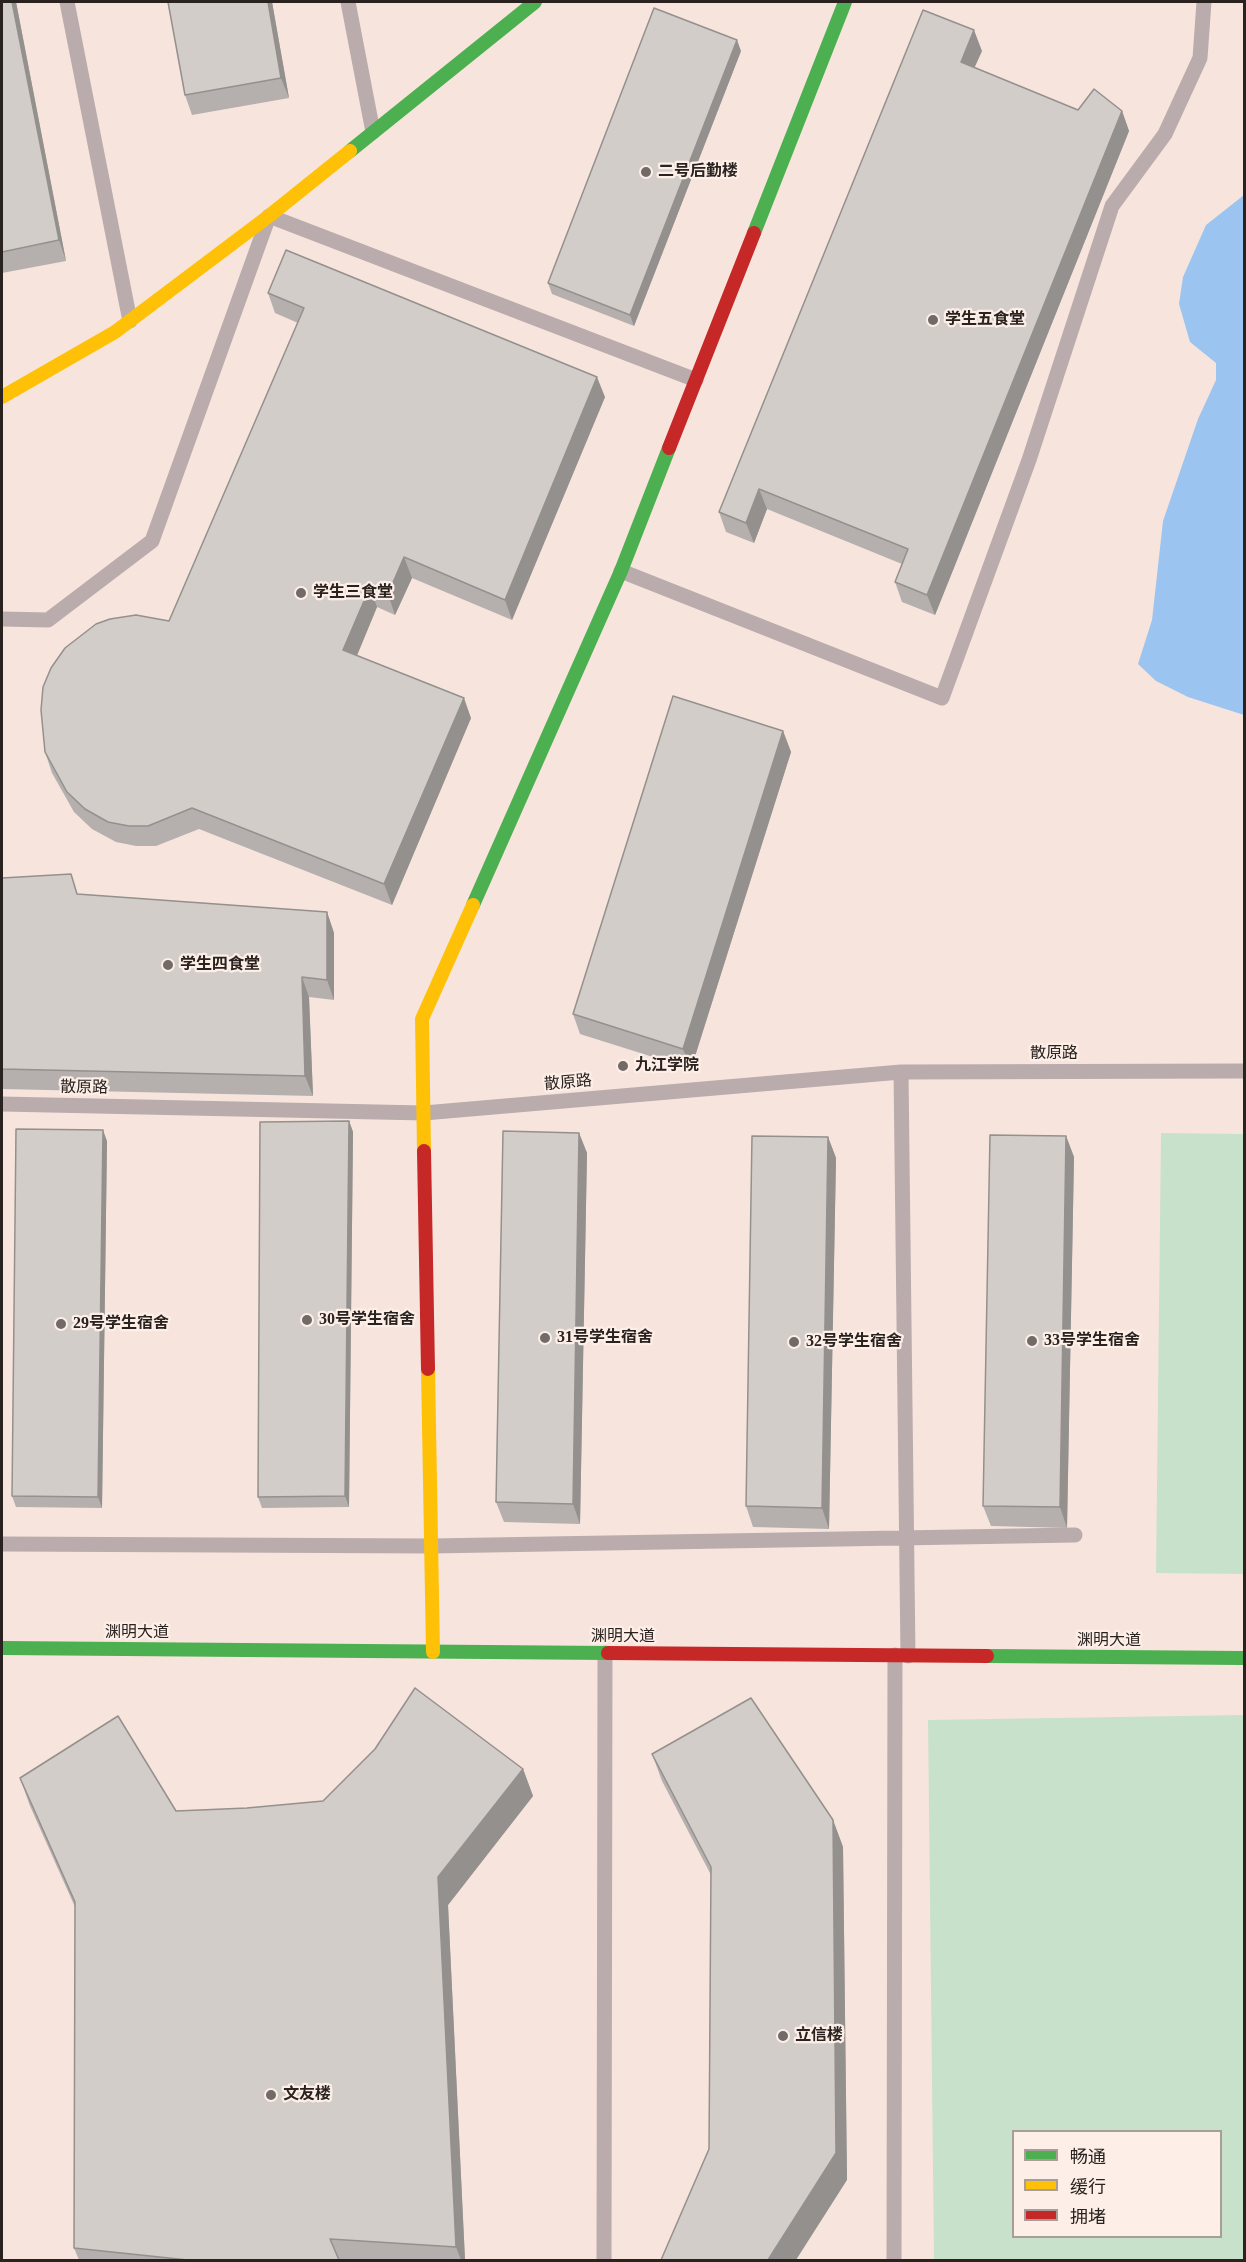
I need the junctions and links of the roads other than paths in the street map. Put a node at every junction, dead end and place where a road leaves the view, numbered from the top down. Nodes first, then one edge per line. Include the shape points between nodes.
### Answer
1 (67, 2) edge
2 (348, 2) edge
3 (534, 2) edge
4 (1204, 2) edge
5 (840, 3) edge
6 (373, 132) junction
7 (269, 216) junction
8 (130, 321) junction
9 (696, 380) junction
10 (2, 397) edge
11 (621, 571) junction
12 (2, 619) edge
13 (1245, 1071) edge
14 (901, 1072) junction
15 (2, 1104) edge
16 (424, 1113) junction
17 (1075, 1535) dead end
18 (906, 1538) junction
19 (2, 1544) edge
20 (431, 1546) junction
21 (2, 1648) edge
22 (433, 1652) junction
23 (605, 1653) junction
24 (901, 1655) junction
25 (1245, 1658) edge
26 (604, 2260) edge
27 (894, 2260) edge

1 - 8 lane
2 - 6 lane
3 - 6 street
4 - 11 lane via 1200,58 1165,134 1112,206 1029,460 942,698
5 - 9 street
6 - 7 street
7 - 8 street
7 - 9 lane
7 - 12 lane via 152,541 48,620
8 - 10 street
9 - 11 street
11 - 16 street via 422,1019
13 - 14 lane, 散原路
14 - 16 lane, 散原路
14 - 18 lane
15 - 16 lane, 散原路
16 - 20 street
17 - 18 lane
18 - 20 lane
18 - 24 lane
19 - 20 lane
20 - 22 street
21 - 22 street, 渊明大道
22 - 23 street, 渊明大道
23 - 24 street, 渊明大道
23 - 26 lane
24 - 25 street, 渊明大道
24 - 27 lane

